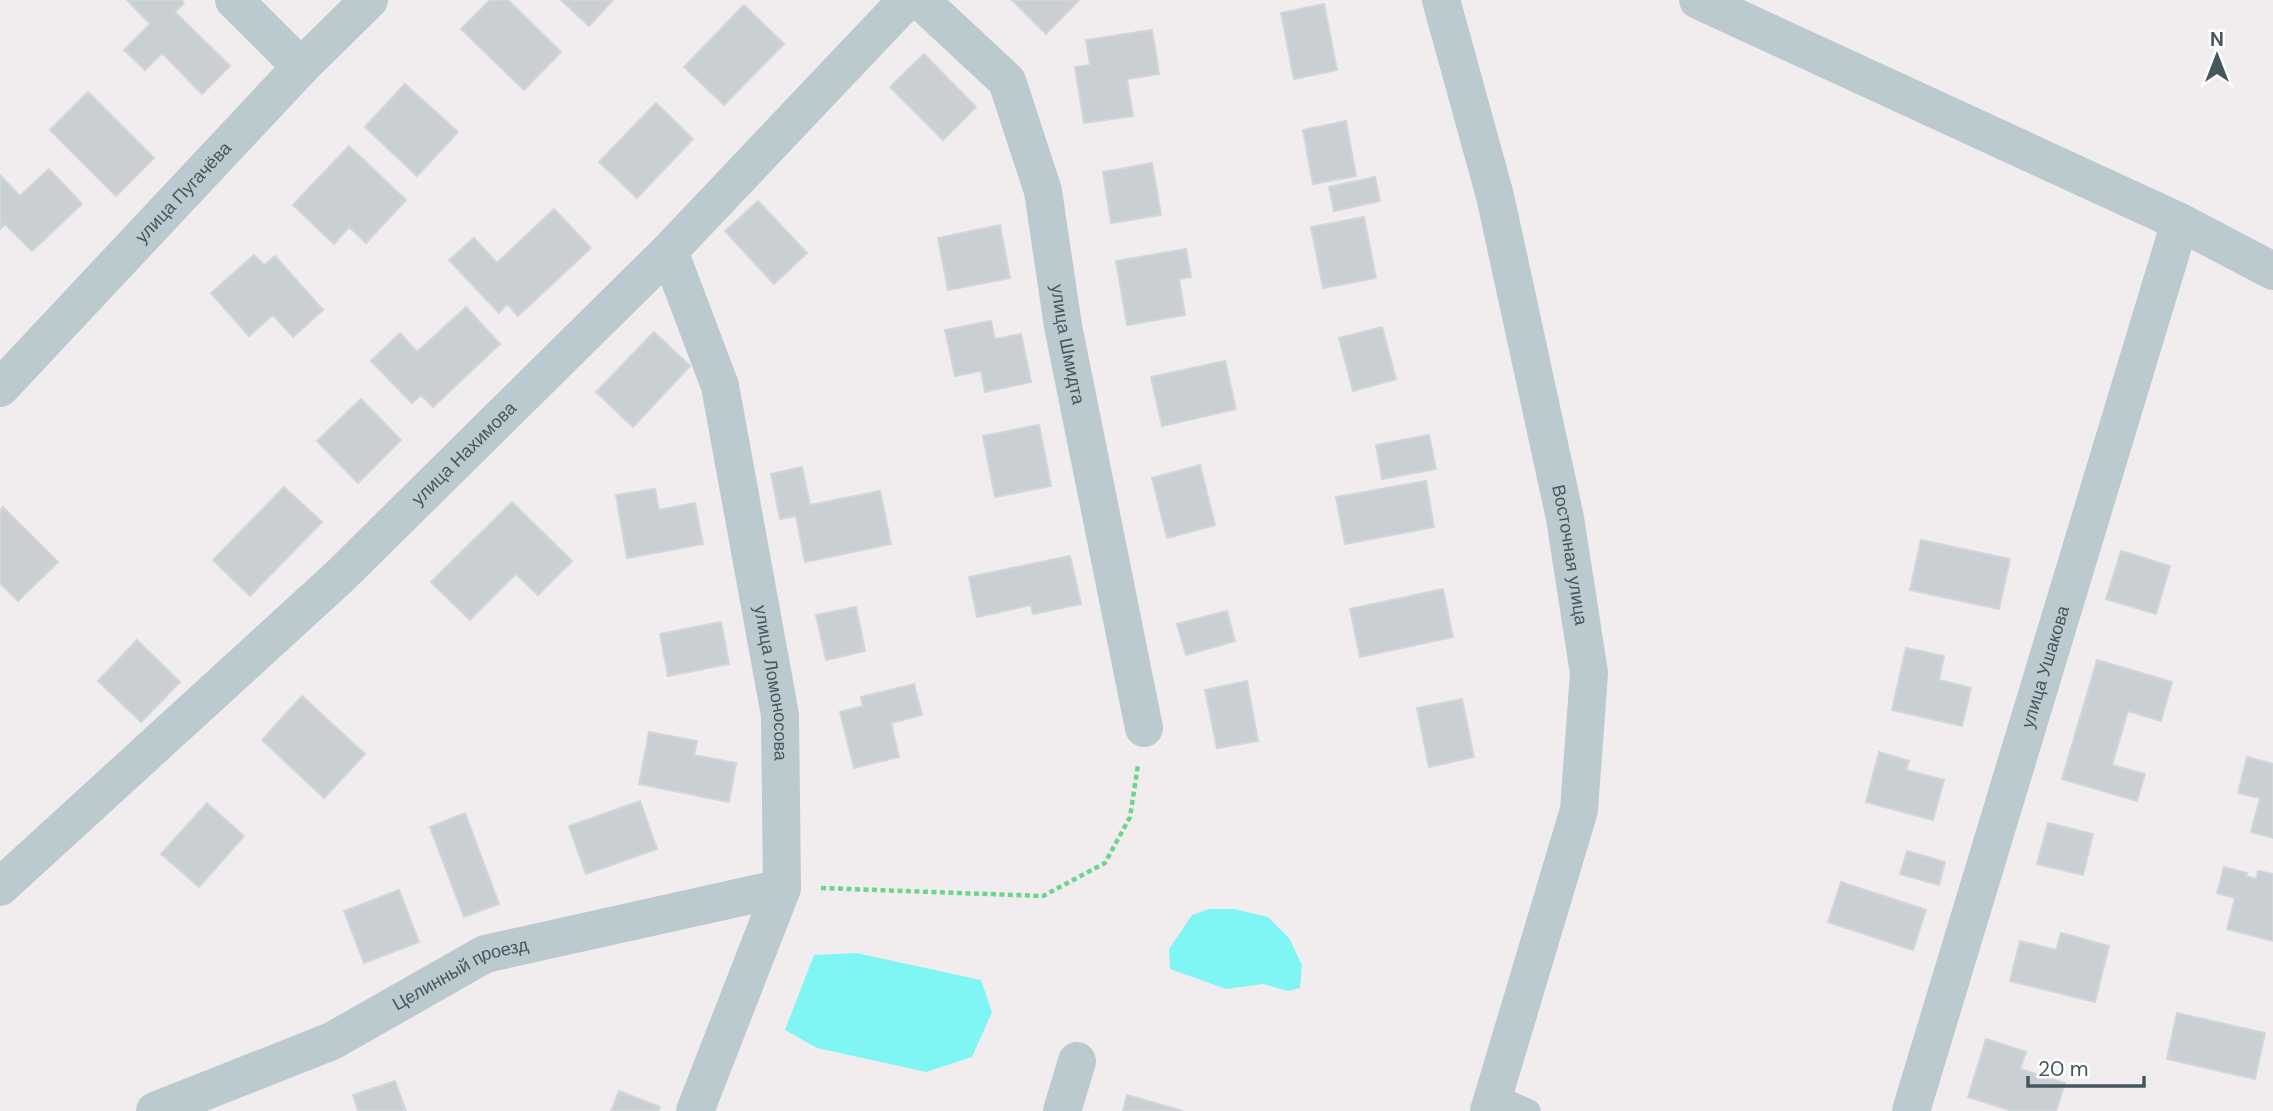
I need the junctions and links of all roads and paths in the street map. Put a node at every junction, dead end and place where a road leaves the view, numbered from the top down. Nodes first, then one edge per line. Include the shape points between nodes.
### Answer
1 (234, 0) edge
2 (369, 0) edge
3 (907, 0) edge
4 (920, 0) edge
5 (1441, 0) edge
6 (1698, 0) edge
7 (301, 67) junction
8 (2180, 222) junction
9 (669, 251) junction
10 (2273, 271) edge
11 (0, 388) edge
12 (1144, 728) joint
13 (0, 887) edge
14 (782, 888) junction
15 (1077, 1061) dead end
16 (1492, 1103) edge
17 (155, 1111) edge
18 (695, 1111) edge
19 (1062, 1111) edge
20 (1529, 1111) edge
21 (1911, 1111) edge

1 - 7 street
2 - 7 street, улица Пугачёва
3 - 9 street, улица Нахимова
4 - 12 street, улица Шмидта via 1007,81 1043,191 1063,326
5 - 16 street, Восточная улица via 1500,223 1565,518 1590,673 1579,810
6 - 8 street
7 - 11 street, улица Пугачёва
8 - 10 street
8 - 21 street, улица Ушакова
9 - 13 street, улица Нахимова via 339,577
9 - 14 street, улица Ломоносова via 720,386 780,715
12 - 14 path via 1130,817 1105,863 1043,896
14 - 17 street, Целинный проезд via 485,954 332,1041
14 - 18 street, улица Ломоносова
15 - 19 street
16 - 20 lane

